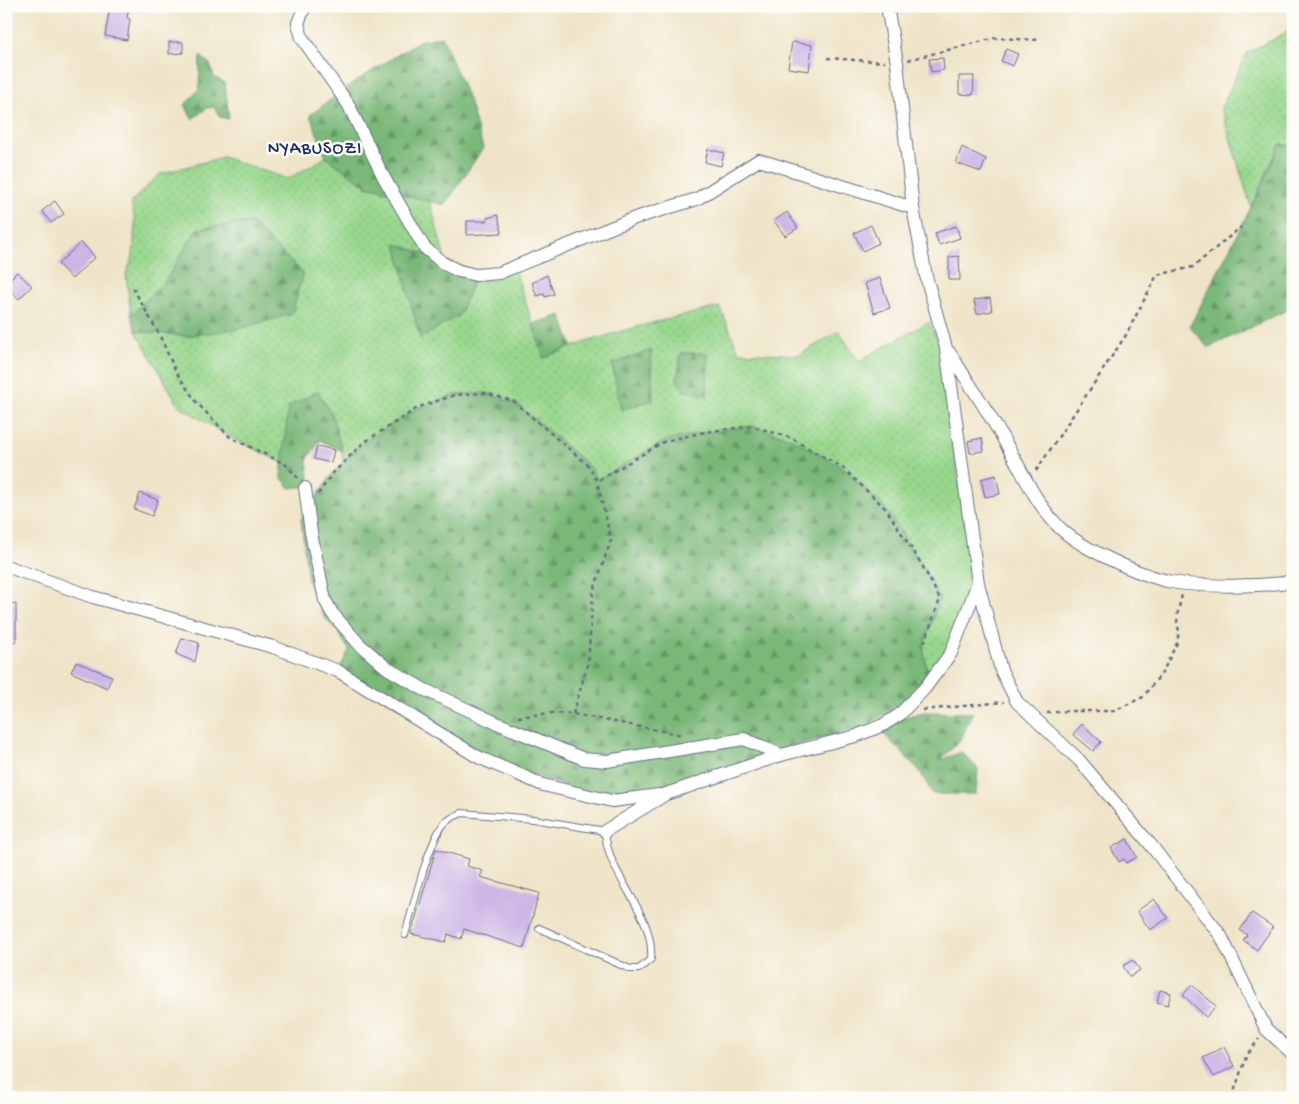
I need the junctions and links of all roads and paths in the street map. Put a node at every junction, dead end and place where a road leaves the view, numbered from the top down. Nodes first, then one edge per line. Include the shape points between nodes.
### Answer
1 (305, 6) edge
2 (887, 6) edge
3 (1041, 40) dead end
4 (827, 58) dead end
5 (897, 63) junction
6 (913, 208) junction
7 (1241, 227) dead end
8 (133, 288) dead end
9 (946, 348) junction
10 (597, 481) junction
11 (1028, 485) junction
12 (304, 488) joint
13 (309, 505) junction
14 (6, 566) edge
15 (1293, 580) edge
16 (978, 583) junction
17 (1185, 584) junction
18 (923, 648) dead end
19 (1007, 702) dead end
20 (573, 714) junction
21 (1027, 714) junction
22 (899, 715) junction
23 (492, 721) junction
24 (688, 736) dead end
25 (781, 755) junction
26 (666, 794) junction
27 (605, 831) junction
28 (539, 928) dead end
29 (405, 935) dead end
30 (1266, 1029) junction
31 (1293, 1054) edge
32 (1232, 1098) edge

1 - 6 street via 298,23 302,38 348,104 383,176 424,247 444,264 459,271 476,275 499,273 635,218 697,199 759,160
2 - 5 street
3 - 5 path via 995,38
4 - 5 path
5 - 6 street
6 - 9 street via 926,276
7 - 11 path via 1193,267 1157,274 1126,336 1083,396
8 - 12 path via 176,372 197,403 230,437 285,464
9 - 11 street
9 - 16 street
10 - 13 path via 590,466 513,401 486,393 455,395 419,407 363,443 333,473
10 - 18 path via 664,441 704,432 752,426 791,438 843,468 886,509 922,565 940,599
10 - 20 path via 611,540 593,593 588,664
11 - 17 street via 1058,526 1082,544 1137,570
12 - 13 street
13 - 23 street via 311,533 326,600 340,623 388,668 423,689
14 - 26 street via 93,597 273,646 338,671 478,757 543,785 612,801
15 - 17 street
16 - 21 street via 1001,670 1009,690
16 - 22 street via 951,653
17 - 21 path via 1178,611 1177,644 1162,673 1143,697 1114,711
19 - 22 path via 931,708
20 - 23 path via 551,713
20 - 24 path
21 - 30 street via 1104,787 1206,916 1232,955
22 - 25 street via 856,736
23 - 25 street via 584,759 607,762 744,739
25 - 26 street
26 - 27 street
27 - 28 lane via 608,853 649,932 652,948 649,963 639,969 630,969
27 - 29 lane via 533,819 462,813 452,817 434,842
30 - 31 street
30 - 32 path via 1246,1056

